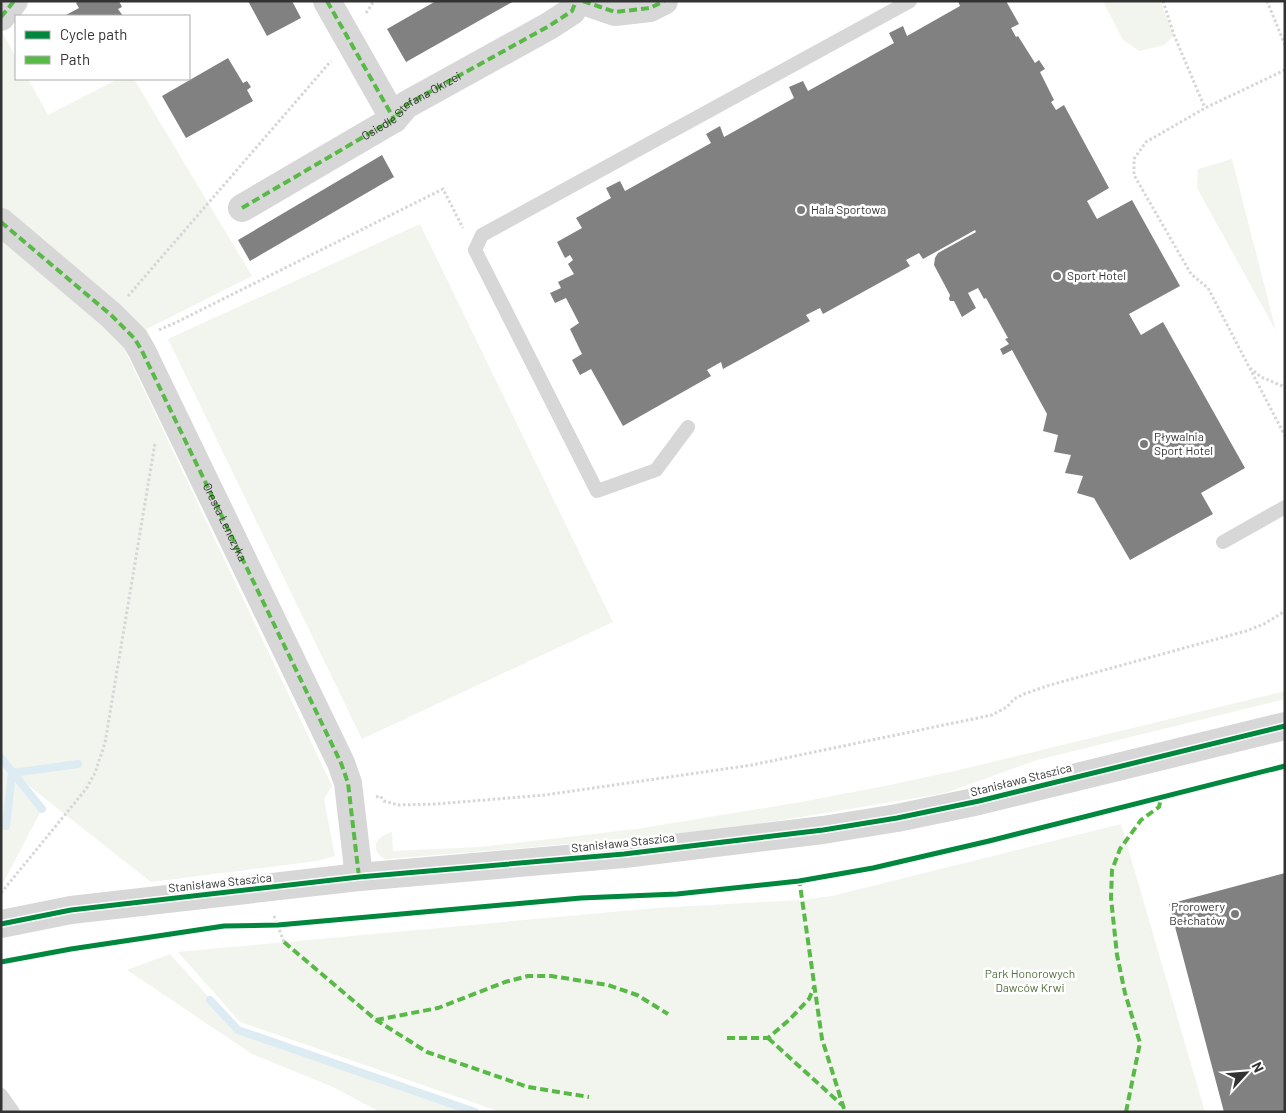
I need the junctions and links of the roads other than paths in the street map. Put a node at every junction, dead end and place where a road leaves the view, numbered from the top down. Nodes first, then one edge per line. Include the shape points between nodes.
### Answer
1 (14, 1) edge
2 (328, 1) edge
3 (576, 1) edge
4 (583, 1) edge
5 (664, 1) edge
6 (910, 1) edge
7 (1, 17) edge
8 (394, 119) junction
9 (242, 208) dead end
10 (1, 222) edge
11 (688, 427) dead end
12 (1285, 507) edge
13 (1223, 542) dead end
14 (1285, 720) edge
15 (1285, 726) edge
16 (1239, 737) junction
17 (359, 878) junction
18 (1, 924) edge
19 (1, 1095) edge
20 (13, 1112) edge

1 - 7 street
2 - 8 street
3 - 8 street, Osiedle Stefana Okrzei via 572,11 549,26 406,105
4 - 5 street via 616,12 650,8
6 - 11 lane via 482,235 475,250 597,490 656,470
8 - 9 street, Osiedle Stefana Okrzei
10 - 17 street, Oresta Lenczyka via 112,315 142,351 341,763 348,783
12 - 13 lane
14 - 16 street, Stanisława Staszica
15 - 16 street, Stanisława Staszica
16 - 17 street, Stanisława Staszica via 979,801 823,830 624,854
17 - 18 street, Stanisława Staszica via 71,910
19 - 20 lane

